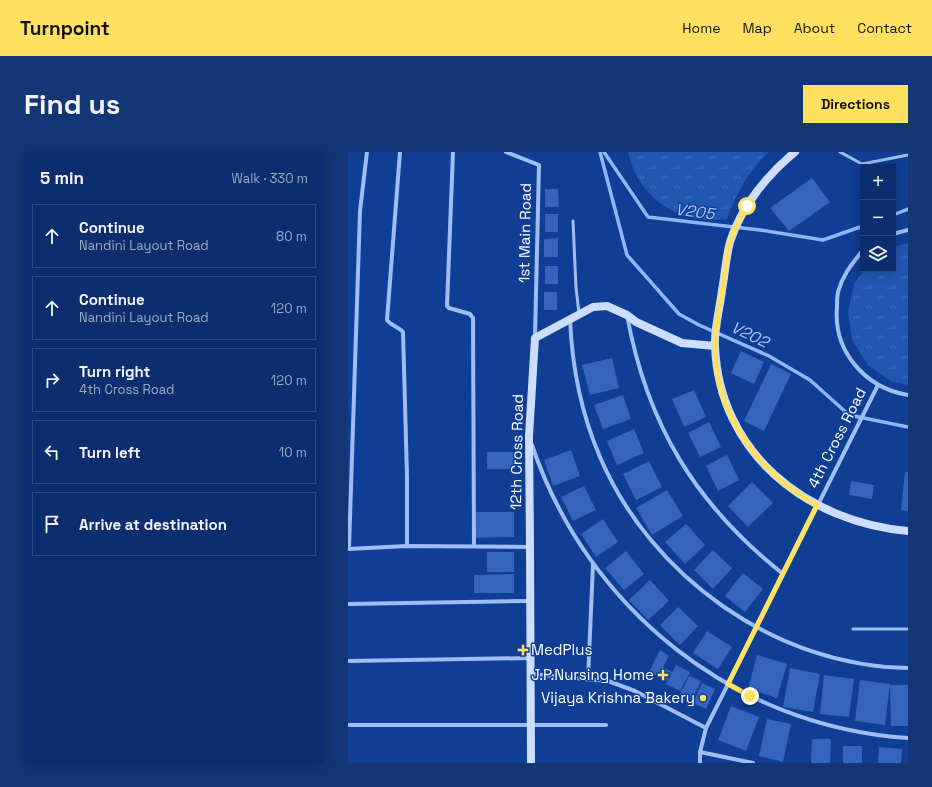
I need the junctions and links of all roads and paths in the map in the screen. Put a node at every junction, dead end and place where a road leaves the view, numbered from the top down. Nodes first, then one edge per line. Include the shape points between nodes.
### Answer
1 (367, 152) edge
2 (400, 152) edge
3 (453, 152) edge
4 (506, 152) edge
5 (795, 152) edge
6 (840, 152) edge
7 (908, 155) edge
8 (573, 221) dead end
9 (908, 230) edge
10 (896, 233) edge
11 (860, 254) edge
12 (579, 315) junction
13 (627, 315) junction
14 (570, 319) junction
15 (535, 338) junction
16 (715, 342) junction
17 (878, 385) junction
18 (908, 395) edge
19 (529, 436) junction
20 (817, 505) junction
21 (908, 531) edge
22 (408, 546) junction
23 (474, 546) junction
24 (530, 547) junction
25 (349, 549) edge
26 (593, 564) junction
27 (783, 574) junction
28 (531, 601) junction
29 (348, 604) edge
30 (756, 627) junction
31 (853, 628) dead end
32 (908, 629) edge
33 (531, 658) junction
34 (348, 661) edge
35 (908, 668) edge
36 (531, 674) junction
37 (588, 680) junction
38 (728, 684) junction
39 (348, 725) edge
40 (606, 725) dead end
41 (531, 726) junction
42 (706, 728) junction
43 (908, 738) edge
44 (700, 752) junction
45 (531, 763) edge
46 (700, 763) edge
47 (754, 763) edge

1 - 25 street via 360,211
2 - 22 street via 387,320 403,332
3 - 23 street via 447,306 470,314 473,318
4 - 15 street, 1st Main Road via 539,165
5 - 16 main road via 758,190 738,223 730,242
6 - 7 lane via 862,164
8 - 12 lane
9 - 10 street
11 - 17 street via 847,269 838,293 836,318 841,343 854,365
12 - 13 main road via 593,307 607,306
12 - 14 main road
13 - 16 main road via 636,322 682,343
13 - 27 street via 644,385 674,452 715,510 748,545
14 - 15 main road
14 - 30 street via 574,367 584,413 600,458 622,500 650,539 682,574 719,604
15 - 19 main road, 12th Cross Road
16 - 20 main road via 717,369 724,397 746,444 778,479
17 - 18 street
17 - 20 street, 4th Cross Road
19 - 24 main road, 12th Cross Road
19 - 26 street via 537,461 560,511
20 - 21 main road via 869,525
20 - 27 street, 4th Cross Road
22 - 23 street
22 - 25 street
23 - 24 street
24 - 28 main road, 12th Cross Road
26 - 37 street
26 - 38 street via 622,599 660,637
27 - 30 street, 4th Cross Road
28 - 29 street
28 - 33 main road, 12th Cross Road
30 - 35 street via 829,656 878,666
30 - 38 street, 4th Cross Road
31 - 32 lane
33 - 34 street
33 - 36 main road, 12th Cross Road
36 - 37 street
36 - 41 main road, 12th Cross Road
37 - 42 street via 608,681 635,690
38 - 42 street, 4th Cross Road
38 - 43 street via 773,706 822,723 872,734
39 - 41 street
40 - 41 street
41 - 45 main road, 12th Cross Road
42 - 44 street, 4th Cross Road
44 - 46 street, 4th Cross Road
44 - 47 street

